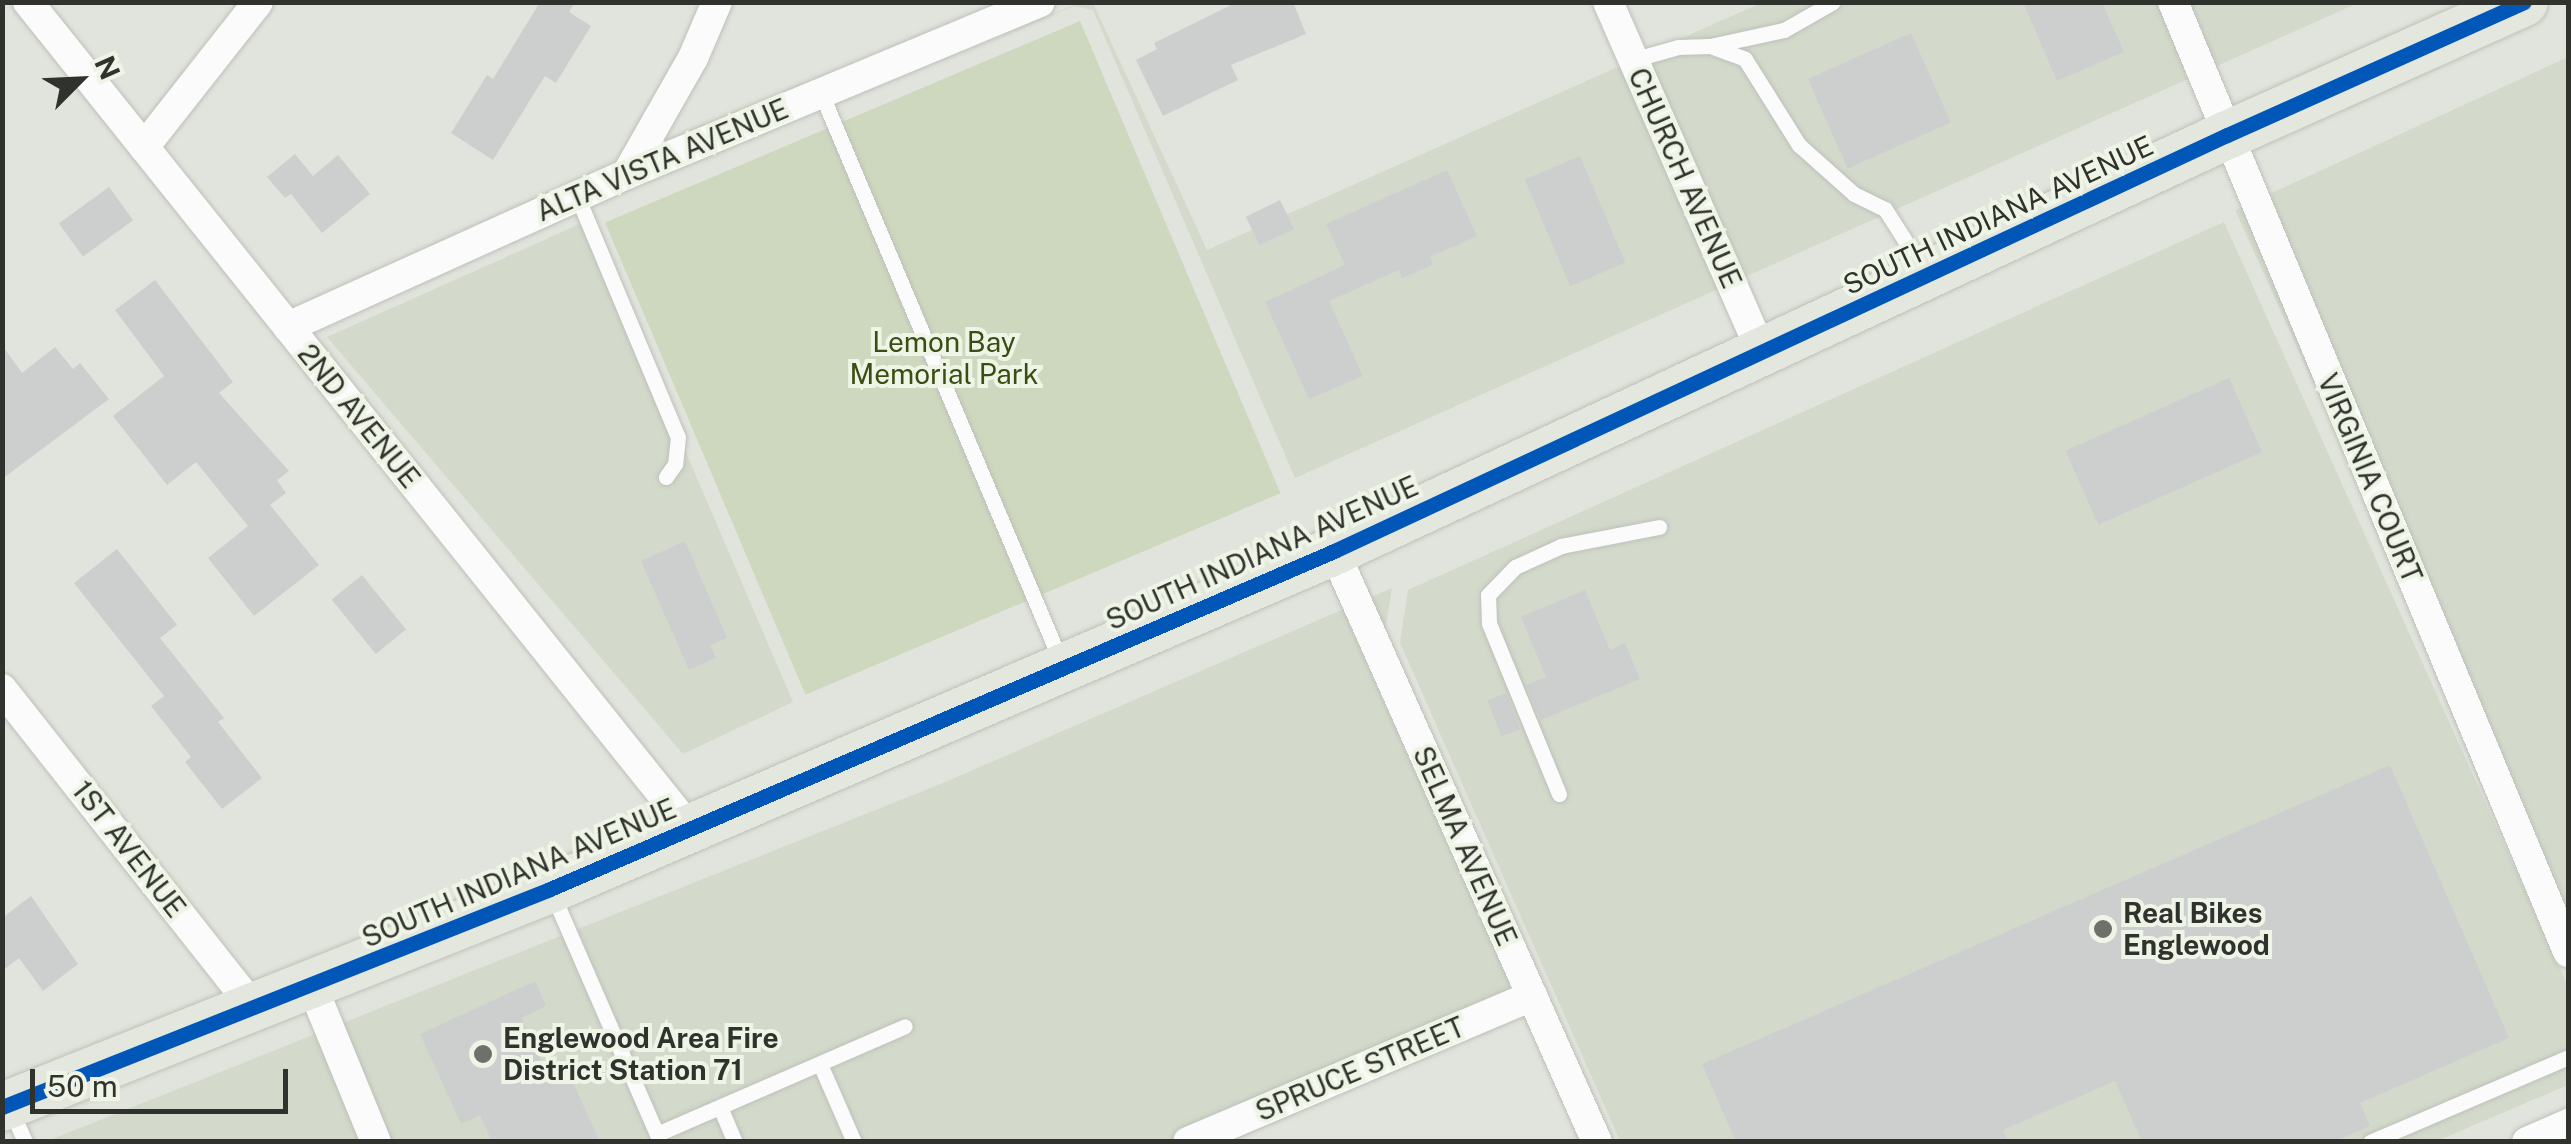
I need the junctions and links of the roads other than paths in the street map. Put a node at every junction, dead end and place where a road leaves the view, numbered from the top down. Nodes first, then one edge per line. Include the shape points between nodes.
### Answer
1 (28, 2) edge
2 (258, 2) edge
3 (717, 2) edge
4 (1040, 2) edge
5 (1608, 2) edge
6 (1833, 2) edge
7 (2173, 2) edge
8 (2498, 8) edge
9 (1710, 46) junction
10 (1632, 60) junction
11 (822, 93) junction
12 (2227, 135) junction
13 (144, 147) junction
14 (627, 174) junction
15 (577, 196) junction
16 (1926, 274) junction
17 (288, 327) junction
18 (1762, 352) junction
19 (666, 478) dead end
20 (1659, 527) dead end
21 (1334, 551) junction
22 (1063, 668) junction
23 (2, 689) edge
24 (1559, 794) dead end
25 (690, 829) junction
26 (550, 889) junction
27 (2568, 952) edge
28 (312, 986) junction
29 (1532, 996) junction
30 (255, 1008) junction
31 (905, 1026) dead end
32 (2568, 1057) edge
33 (820, 1064) junction
34 (720, 1107) junction
35 (12, 1118) edge
36 (2568, 1124) edge
37 (376, 1142) edge
38 (735, 1142) edge
39 (854, 1142) edge
40 (1188, 1142) edge
41 (1597, 1142) edge
42 (2370, 1142) edge
43 (2527, 1142) edge

1 - 13 street, 2ND AVENUE
2 - 13 street
3 - 14 street via 694,58
4 - 11 street, ALTA VISTA AVENUE
5 - 10 street, CHURCH AVENUE
6 - 9 lane via 1784,30
7 - 12 street, VIRGINIA COURT
8 - 12 main road, SOUTH INDIANA AVENUE
9 - 10 lane via 1678,46
9 - 16 lane via 1746,59 1799,145 1854,194 1886,209
10 - 18 street, CHURCH AVENUE
11 - 14 street, ALTA VISTA AVENUE
11 - 22 lane
12 - 16 main road, SOUTH INDIANA AVENUE
12 - 27 street, VIRGINIA COURT
13 - 17 street, 2ND AVENUE
14 - 15 street, ALTA VISTA AVENUE
15 - 17 street, ALTA VISTA AVENUE
15 - 19 lane via 678,438
16 - 18 main road, SOUTH INDIANA AVENUE
17 - 25 street, 2ND AVENUE
18 - 21 main road, SOUTH INDIANA AVENUE
20 - 24 lane via 1562,546 1515,568 1488,595 1490,623
21 - 22 main road, SOUTH INDIANA AVENUE
21 - 29 street, SELMA AVENUE
22 - 25 main road, SOUTH INDIANA AVENUE
23 - 30 street, 1ST AVENUE
25 - 26 main road, SOUTH INDIANA AVENUE
26 - 28 main road, SOUTH INDIANA AVENUE
26 - 34 lane via 657,1134
28 - 30 main road, SOUTH INDIANA AVENUE
28 - 37 street
29 - 40 street, SPRUCE STREET
29 - 41 street, SELMA AVENUE
30 - 35 main road, SOUTH INDIANA AVENUE
31 - 33 lane
32 - 42 lane
33 - 34 lane
33 - 39 lane
34 - 38 lane
36 - 43 street

